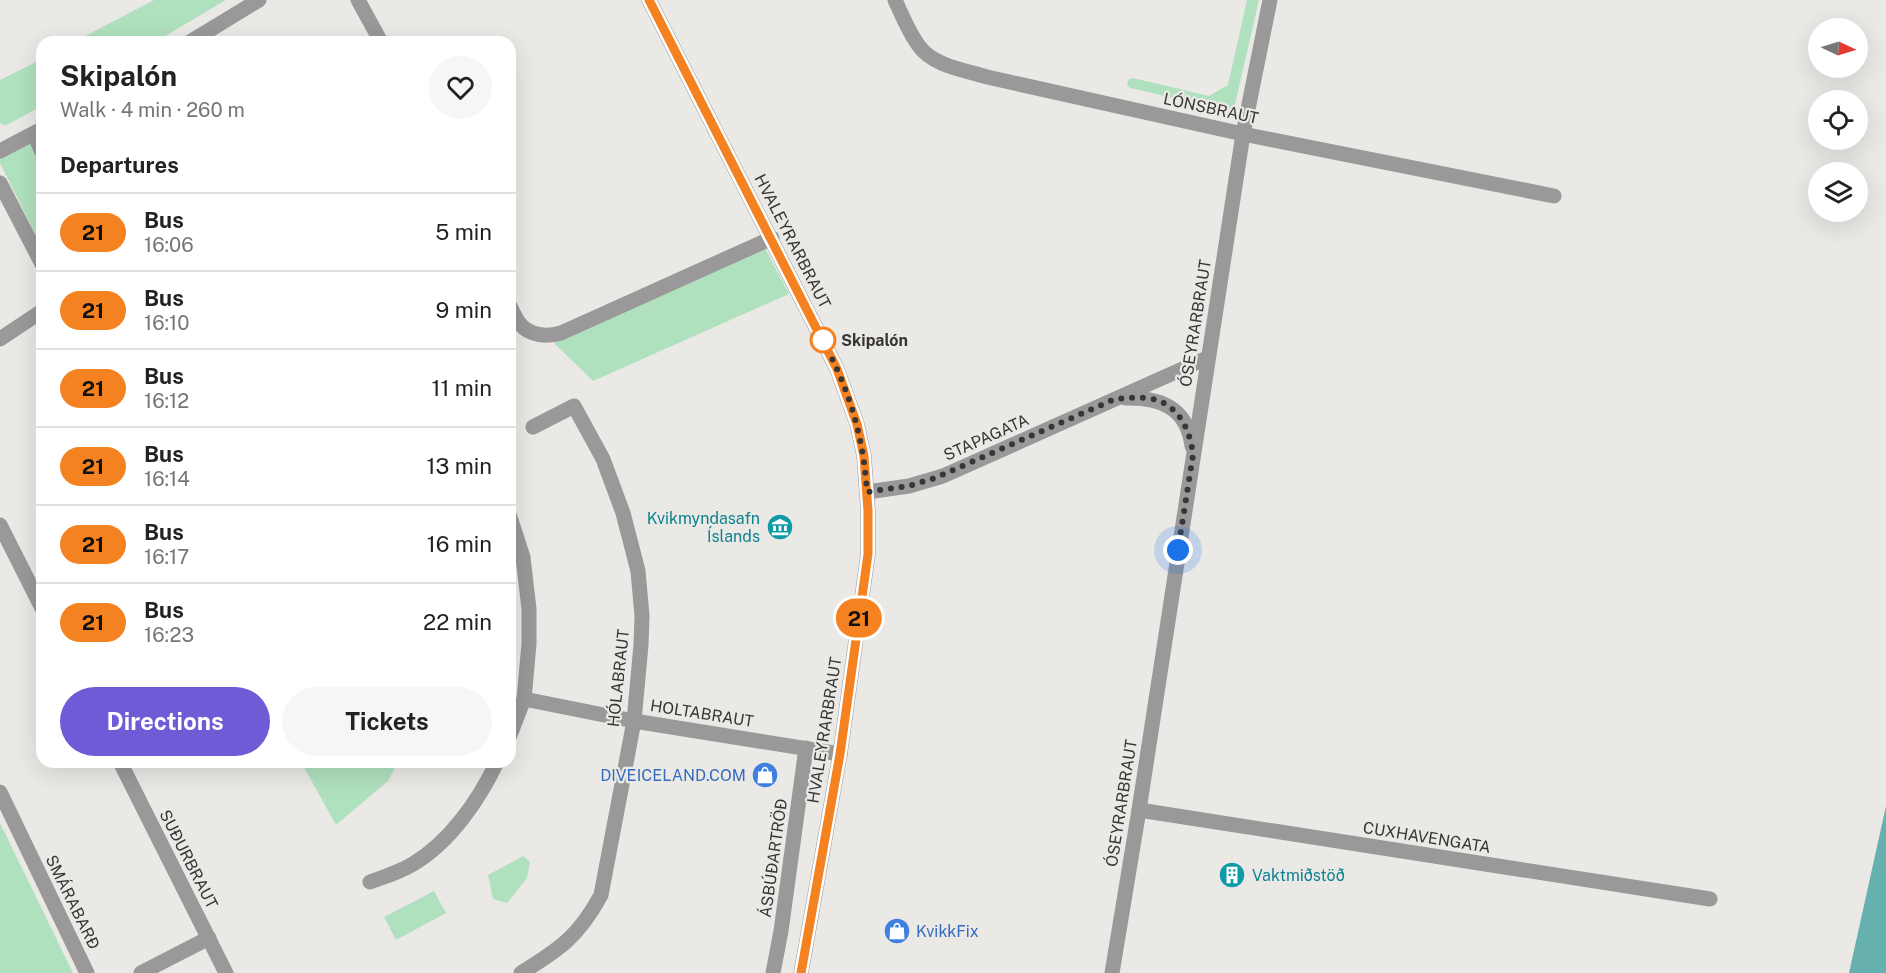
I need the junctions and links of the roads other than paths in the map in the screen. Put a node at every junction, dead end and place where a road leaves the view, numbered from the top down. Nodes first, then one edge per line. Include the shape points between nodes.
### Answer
1 (259, 0) edge
2 (358, 0) edge
3 (649, 0) edge
4 (895, 0) edge
5 (1270, 0) edge
6 (200, 36) edge
7 (378, 36) edge
8 (36, 132) edge
9 (1243, 134) junction
10 (0, 151) edge
11 (0, 183) edge
12 (1554, 196) dead end
13 (772, 238) junction
14 (36, 252) edge
15 (36, 315) edge
16 (516, 317) edge
17 (0, 339) edge
18 (1207, 358) junction
19 (1115, 399) junction
20 (533, 427) dead end
21 (1193, 455) junction
22 (867, 492) junction
23 (0, 525) edge
24 (516, 535) edge
25 (36, 596) edge
26 (524, 699) junction
27 (516, 720) edge
28 (633, 721) junction
29 (806, 748) junction
30 (840, 754) junction
31 (123, 768) edge
32 (493, 768) edge
33 (0, 792) edge
34 (1139, 810) junction
35 (370, 882) dead end
36 (1710, 899) dead end
37 (209, 938) junction
38 (87, 973) edge
39 (141, 973) edge
40 (226, 973) edge
41 (521, 973) edge
42 (773, 973) edge
43 (801, 973) edge
44 (1112, 973) edge

1 - 6 street
2 - 7 street
3 - 13 street, HVALEYRARBRAUT
4 - 9 street, LÓNSBRAUT via 919,47 947,65
5 - 9 street, ÓSEYRARBRAUT
8 - 10 street
9 - 12 street, LÓNSBRAUT
9 - 18 street, ÓSEYRARBRAUT
11 - 14 street
13 - 16 street via 561,333 548,337 532,332
13 - 22 street, HVALEYRARBRAUT via 837,369 860,436
15 - 17 street
18 - 19 street, STAPAGATA
18 - 21 street, ÓSEYRARBRAUT
19 - 21 street, STAPAGATA via 1151,399 1173,409 1189,432
19 - 22 street, STAPAGATA via 935,478
20 - 28 street, HÓLABRAUT via 574,406 603,459 619,499 635,557 641,601
21 - 34 street, ÓSEYRARBRAUT
22 - 30 street, HVALEYRARBRAUT via 866,571
23 - 25 street
24 - 26 street via 529,598
26 - 27 street
26 - 28 street, HOLTABRAUT
28 - 29 street, HOLTABRAUT
28 - 41 street, HÓLABRAUT via 601,895 574,935
29 - 30 street, HOLTABRAUT
29 - 42 street, ÁSBÚÐARTRÖÐ
30 - 43 street, HVALEYRARBRAUT
31 - 37 street, SUÐURBRAUT
32 - 35 street via 471,806 440,842 412,865
33 - 38 street, SMÁRABARÐ
34 - 36 street, CUXHAVENGATA
34 - 44 street, ÓSEYRARBRAUT
37 - 39 street
37 - 40 street, SUÐURBRAUT

